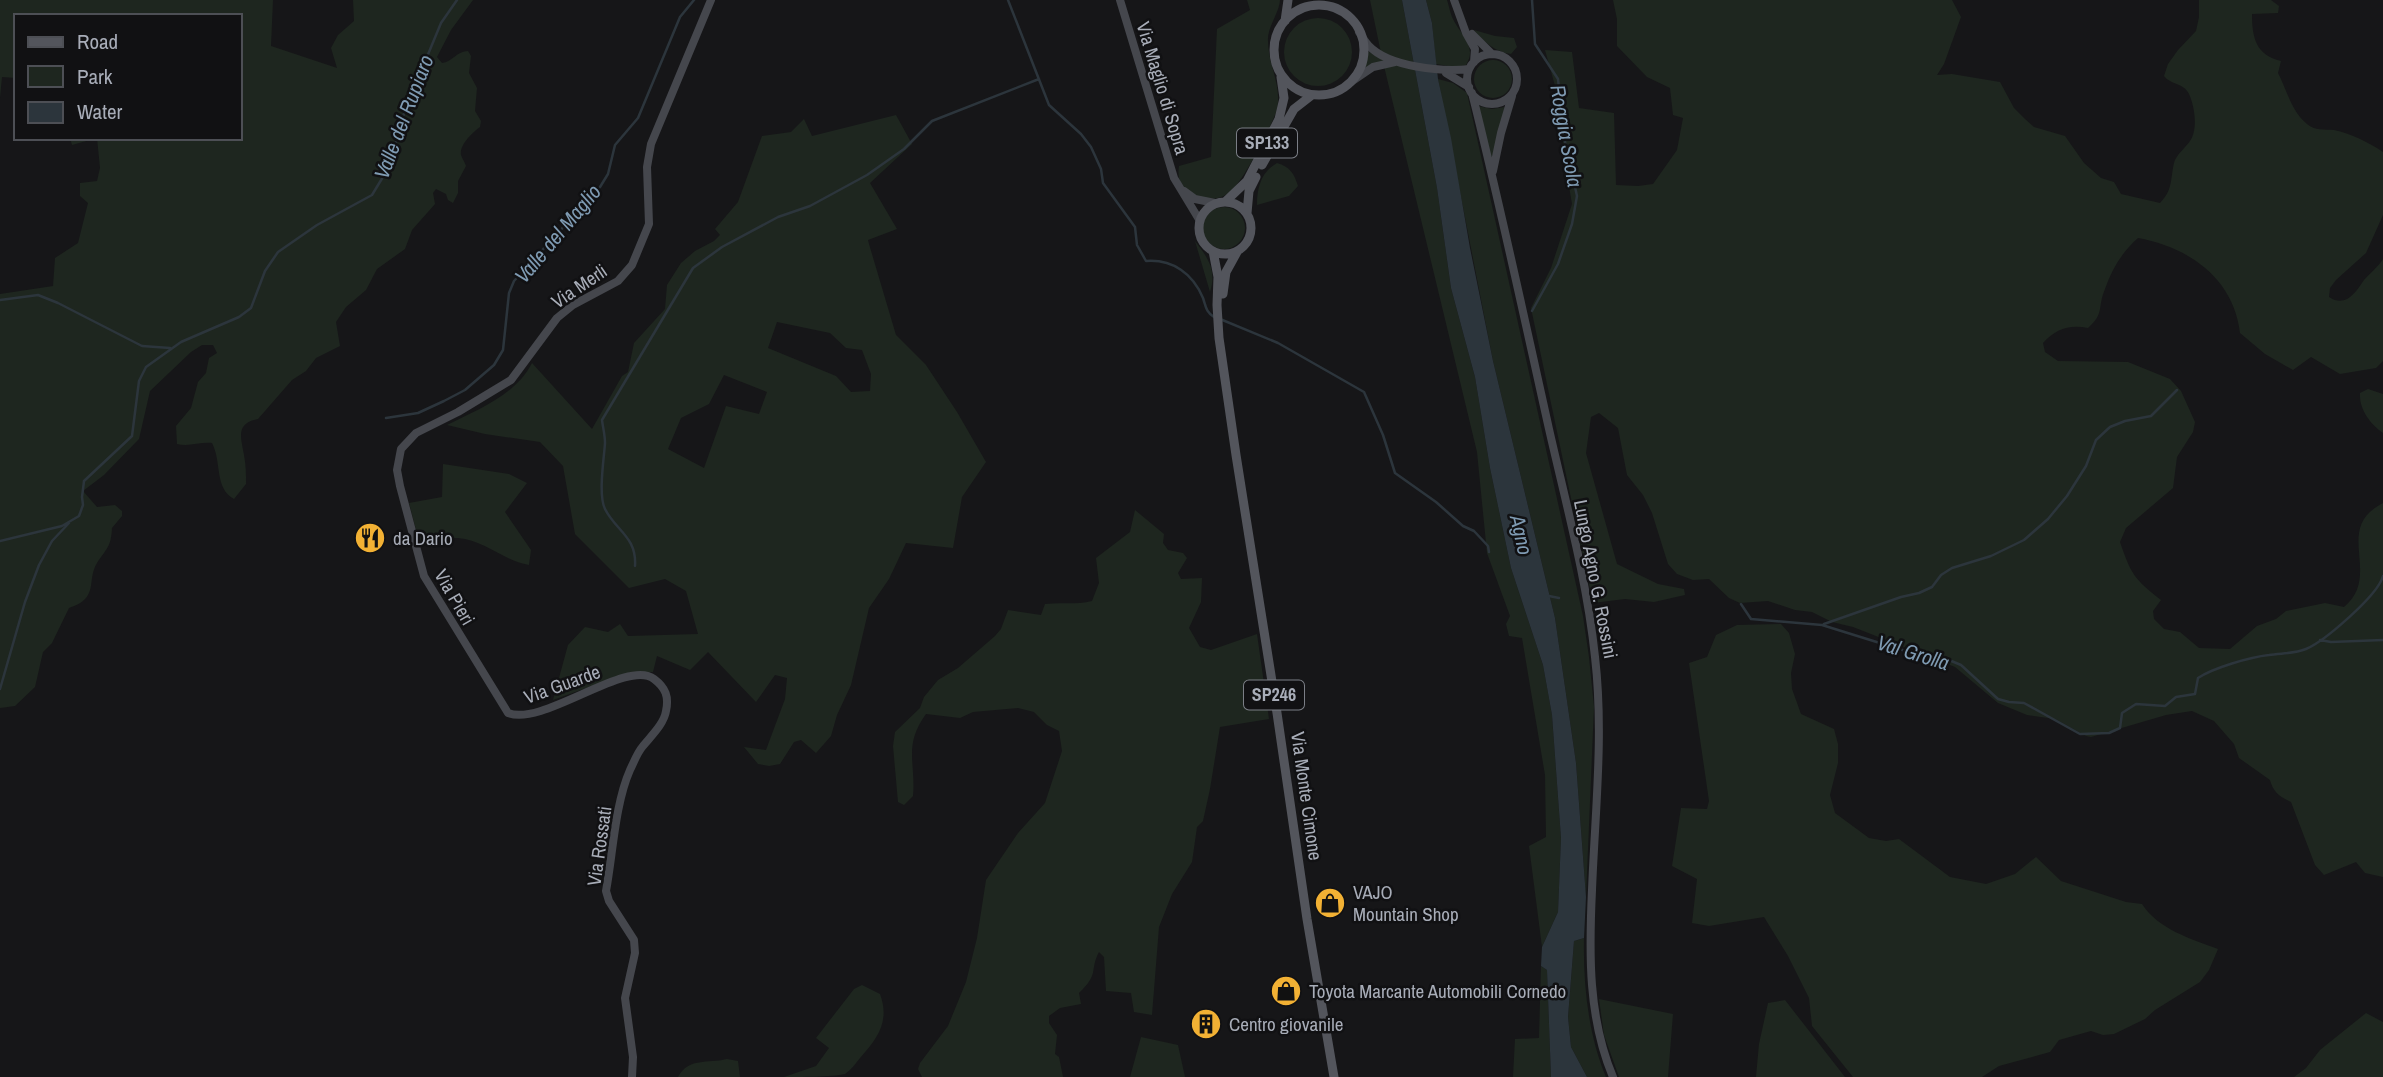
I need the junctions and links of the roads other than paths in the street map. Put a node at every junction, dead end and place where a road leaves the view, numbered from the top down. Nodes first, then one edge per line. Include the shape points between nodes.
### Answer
1 (711, 0) edge
2 (1120, 0) edge
3 (1288, 0) edge
4 (1318, 0) edge
5 (1454, 0) edge
6 (1329, 7) junction
7 (1284, 21) junction
8 (1462, 22) junction
9 (1359, 32) junction
10 (1492, 54) junction
11 (1398, 61) junction
12 (1471, 66) junction
13 (1456, 74) junction
14 (1281, 75) junction
15 (1351, 82) junction
16 (1470, 90) junction
17 (1513, 93) junction
18 (1312, 95) junction
19 (1493, 174) junction
20 (1176, 185) junction
21 (1226, 201) junction
22 (1215, 203) junction
23 (1247, 212) junction
24 (1200, 221) junction
25 (1213, 251) junction
26 (1237, 252) junction
27 (1218, 312) junction
28 (458, 412) joint
29 (647, 675) joint
30 (496, 697) joint
31 (632, 1077) edge
32 (1334, 1077) edge
33 (1613, 1077) edge

1 - 28 street, Via Merli via 650,144 649,224 632,265 618,281 557,318 511,380
2 - 20 street, Via Maglio di Sopra
3 - 7 main road, SP133
4 - 6 main road
5 - 8 street, Lungo Agno G. Rossini
6 - 7 main road via 1305,8
6 - 9 main road via 1352,20
7 - 14 main road, SP133 via 1274,47
8 - 10 street, Lungo Agno G. Rossini
8 - 12 street, Lungo Agno G. Rossini via 1475,49
9 - 11 street via 1368,45
9 - 15 main road via 1363,58
10 - 12 street
10 - 17 street, Lungo Agno G. Rossini via 1505,58 1515,69
11 - 13 street
11 - 15 street via 1373,67
12 - 13 street
12 - 16 street, Lungo Agno G. Rossini
13 - 16 street
14 - 18 main road
14 - 21 main road, SP133 via 1284,98 1279,119 1247,181
15 - 18 main road, SP133 via 1326,95
16 - 17 street via 1492,104
16 - 19 street, Lungo Agno G. Rossini
17 - 19 street, Lungo Agno G. Rossini
18 - 23 main road, SP133 via 1286,120 1252,184
19 - 33 street, Lungo Agno G. Rossini via 1590,617 1600,752 1591,968 1602,1050
20 - 22 street via 1195,199
20 - 24 street, Via Maglio di Sopra
21 - 22 main road
21 - 23 main road
22 - 24 main road
23 - 26 main road, SP246 via 1251,234
24 - 25 main road, SP246 via 1200,237
25 - 26 main road
25 - 27 main road, Via Monte Cimone / SP246
26 - 27 main road, Via Monte Cimone / SP246 via 1226,272
27 - 32 main road, Via Monte Cimone / SP246 via 1236,455
28 - 30 street, Via Pieri via 415,433 401,449 397,470 424,576
29 - 30 street, Via Guarde via 517,716 508,713
29 - 31 street, Via Rossati via 660,683 668,697 666,715 640,749 629,773 606,891 634,940 625,998

